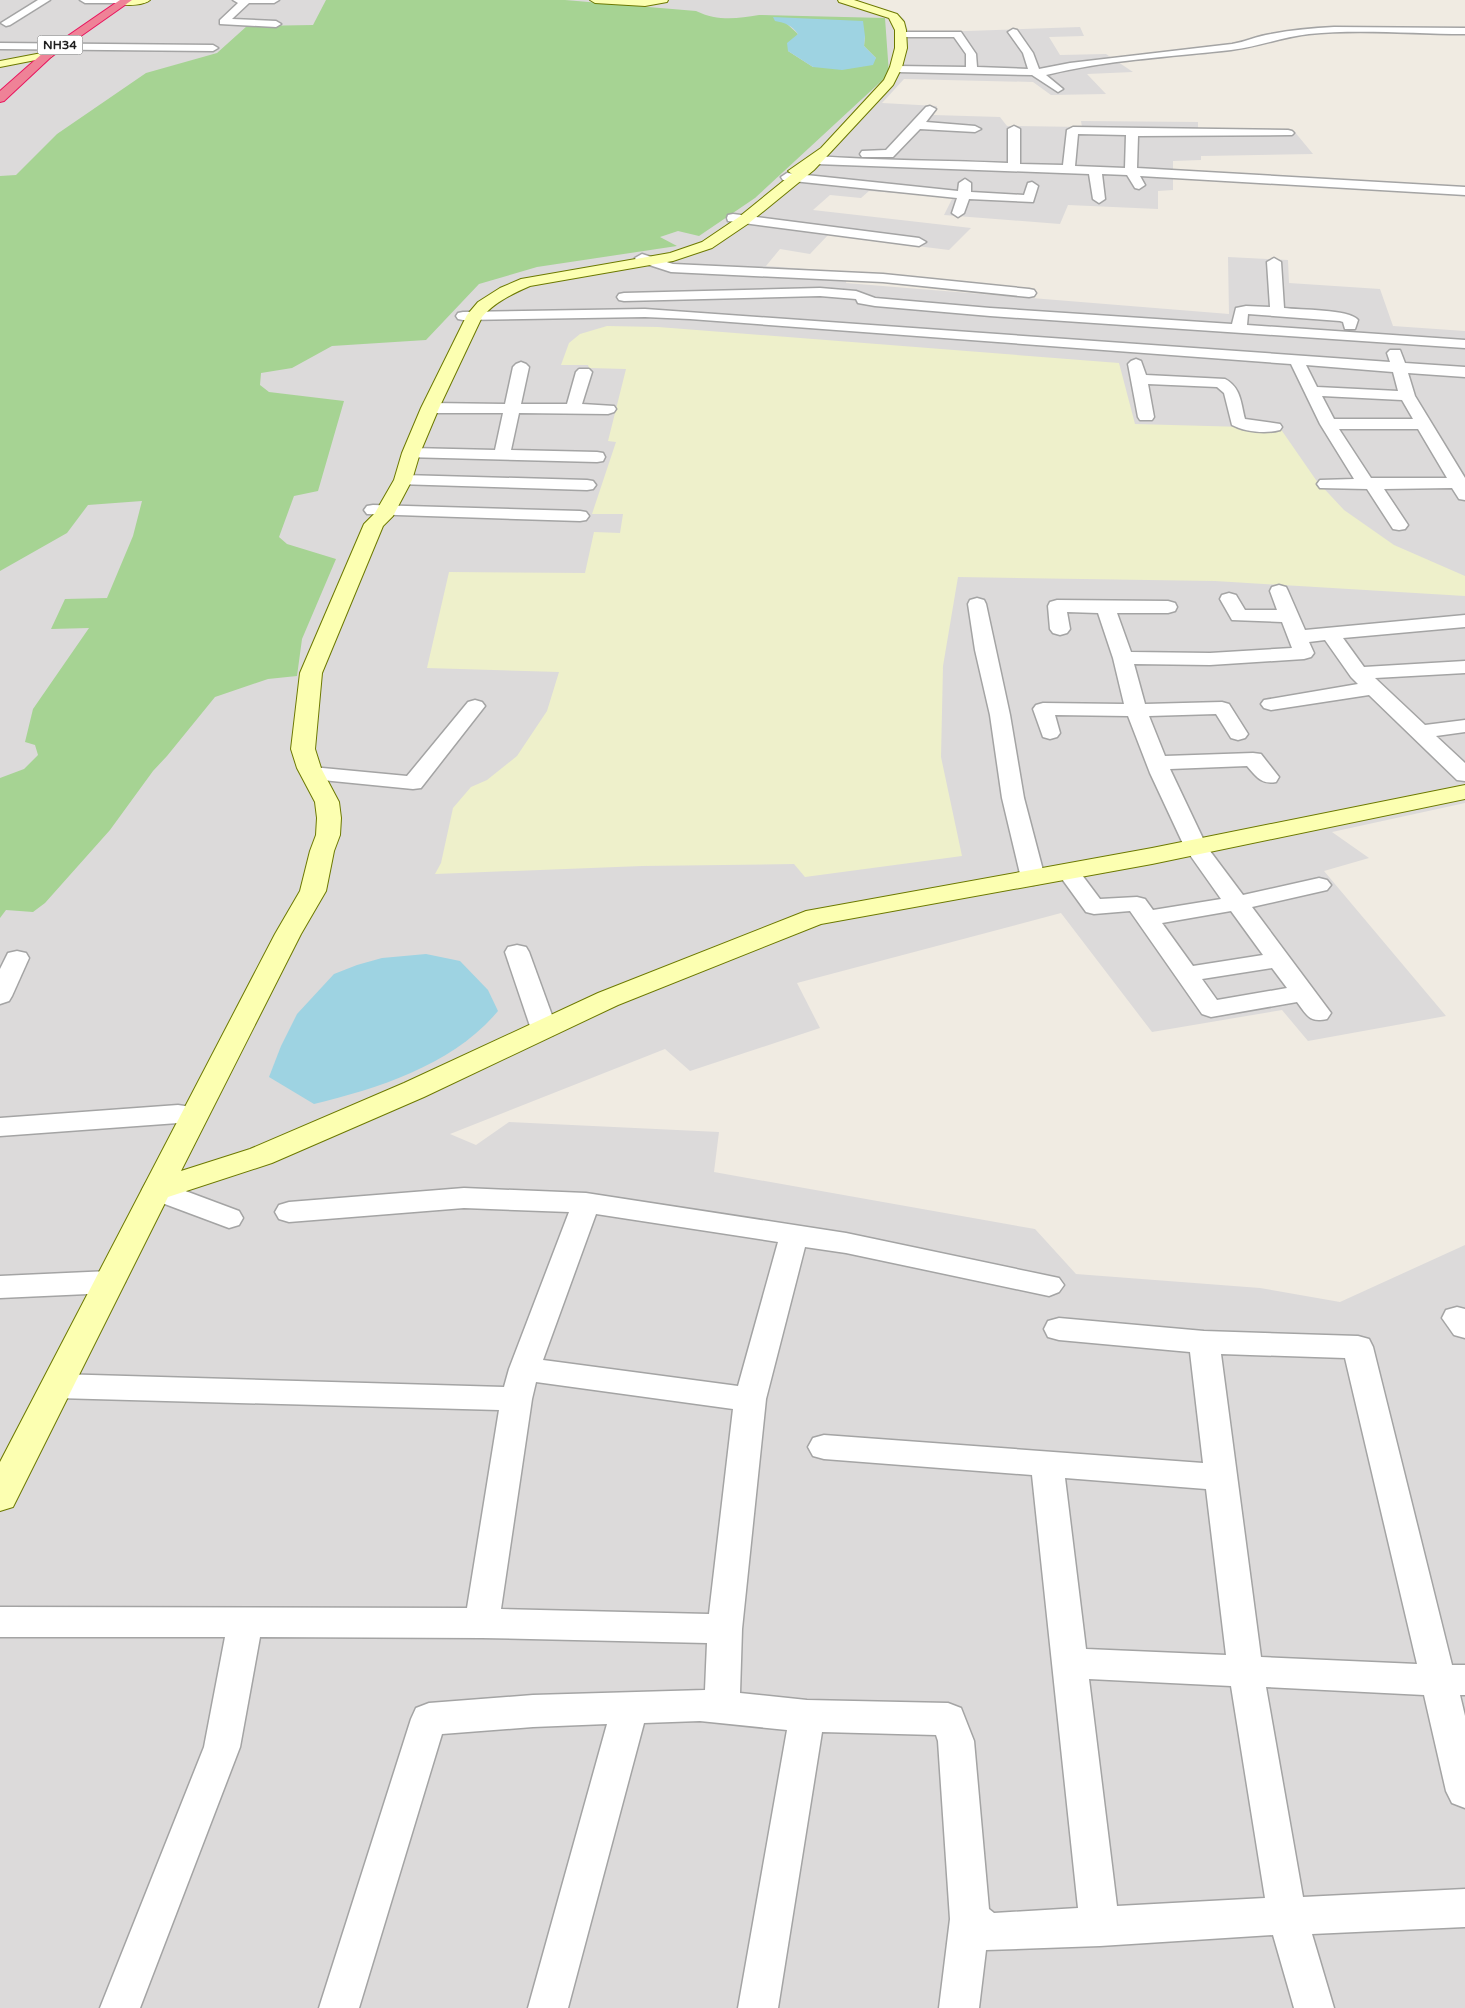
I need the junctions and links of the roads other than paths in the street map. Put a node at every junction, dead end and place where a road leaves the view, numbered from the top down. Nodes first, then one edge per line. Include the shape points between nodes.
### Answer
1 (45, 0) edge
2 (85, 0) edge
3 (145, 0) edge
4 (241, 0) edge
5 (274, 0) edge
6 (595, 0) edge
7 (663, 0) edge
8 (842, 0) edge
9 (125, 1) edge
10 (17, 6) dead end
11 (34, 7) junction
12 (2, 24) edge
13 (276, 24) dead end
14 (1465, 31) edge
15 (1013, 32) dead end
16 (903, 35) junction
17 (0, 46) edge
18 (56, 47) junction
19 (213, 48) dead end
20 (46, 55) junction
21 (0, 64) edge
22 (897, 69) junction
23 (972, 70) junction
24 (1035, 72) junction
25 (1058, 89) dead end
26 (0, 98) edge
27 (930, 109) dead end
28 (918, 125) junction
29 (1014, 129) dead end
30 (1132, 132) junction
31 (1288, 134) dead end
32 (818, 158) junction
33 (948, 164) junction
34 (971, 166) junction
35 (1014, 167) junction
36 (1069, 170) junction
37 (1095, 171) junction
38 (1131, 172) junction
39 (792, 177) junction
40 (996, 185) dead end
41 (1140, 187) dead end
42 (965, 189) junction
43 (1465, 191) edge
44 (1099, 199) dead end
45 (1024, 212) dead end
46 (958, 213) dead end
47 (739, 219) junction
48 (918, 242) dead end
49 (647, 260) junction
50 (1274, 262) dead end
51 (1029, 293) dead end
52 (863, 300) junction
53 (604, 303) junction
54 (1277, 312) junction
55 (469, 316) junction
56 (1177, 325) junction
57 (1350, 326) dead end
58 (849, 328) junction
59 (1239, 329) junction
60 (1390, 338) junction
61 (1465, 345) edge
62 (1133, 349) junction
63 (1176, 352) junction
64 (1296, 360) junction
65 (521, 367) dead end
66 (1400, 368) junction
67 (584, 372) dead end
68 (1465, 372) edge
69 (1139, 379) junction
70 (1311, 391) junction
71 (1407, 396) junction
72 (430, 408) junction
73 (511, 409) junction
74 (573, 409) junction
75 (608, 409) dead end
76 (1146, 417) dead end
77 (1328, 424) junction
78 (1422, 424) junction
79 (1274, 427) dead end
80 (404, 430) dead end
81 (411, 453) junction
82 (502, 455) junction
83 (597, 457) dead end
84 (403, 480) junction
85 (384, 483) dead end
86 (1369, 483) junction
87 (1326, 484) dead end
88 (587, 486) dead end
89 (1463, 487) edge
90 (378, 515) junction
91 (580, 516) dead end
92 (1399, 525) dead end
93 (1278, 590) dead end
94 (1229, 599) dead end
95 (977, 604) dead end
96 (1106, 607) junction
97 (1168, 607) dead end
98 (1289, 616) junction
99 (1465, 621) edge
100 (1060, 629) dead end
101 (1330, 634) junction
102 (1297, 637) junction
103 (1123, 658) junction
104 (1465, 667) edge
105 (1358, 673) junction
106 (1374, 688) junction
107 (1271, 704) dead end
108 (474, 706) dead end
109 (1136, 710) junction
110 (1465, 726) edge
111 (1420, 732) junction
112 (1050, 734) dead end
113 (1238, 734) dead end
114 (1157, 763) junction
115 (312, 773) junction
116 (1465, 775) edge
117 (1268, 777) dead end
118 (1465, 792) edge
119 (1196, 848) junction
120 (1068, 872) junction
121 (1033, 878) junction
122 (1319, 885) dead end
123 (1237, 903) junction
124 (1148, 918) junction
125 (517, 952) dead end
126 (17, 958) dead end
127 (1279, 960) junction
128 (1186, 974) junction
129 (1303, 993) junction
130 (0, 996) edge
131 (1318, 1013) dead end
132 (544, 1029) junction
133 (195, 1115) junction
134 (0, 1127) edge
135 (156, 1190) junction
136 (586, 1202) junction
137 (290, 1212) dead end
138 (229, 1218) dead end
139 (794, 1235) junction
140 (110, 1282) junction
141 (1049, 1285) dead end
142 (0, 1287) edge
143 (1059, 1329) dead end
144 (1204, 1342) junction
145 (524, 1368) junction
146 (57, 1386) junction
147 (516, 1399) junction
148 (750, 1399) junction
149 (824, 1447) dead end
150 (1047, 1464) junction
151 (1221, 1477) junction
152 (0, 1497) edge
153 (0, 1622) edge
154 (245, 1622) junction
155 (482, 1623) junction
156 (725, 1629) junction
157 (1070, 1663) junction
158 (1246, 1671) junction
159 (1452, 1680) edge
160 (630, 1707) junction
161 (722, 1707) junction
162 (807, 1716) junction
163 (1465, 1791) edge
164 (1465, 1908) edge
165 (1286, 1916) junction
166 (970, 1919) junction
167 (1100, 1927) junction
168 (120, 2008) edge
169 (339, 2008) edge
170 (548, 2008) edge
171 (758, 2008) edge
172 (959, 2008) edge
173 (1314, 2008) edge

1 - 11 street
2 - 9 street
3 - 9 street
4 - 5 street
4 - 13 street via 224,22
6 - 7 street via 646,4
8 - 16 street via 894,16
9 - 18 highway, NH34
10 - 11 street
11 - 12 street
14 - 24 street via 1309,31 1232,47
15 - 24 street via 1028,53
16 - 22 street
16 - 23 street via 958,34 971,54
17 - 18 street
18 - 19 street
18 - 20 highway, NH34
20 - 21 street
20 - 26 highway, NH34
22 - 23 street
22 - 32 street via 889,82
23 - 24 street
24 - 25 street
27 - 28 street
28 - 32 street via 886,155
28 - 33 street via 978,125
29 - 35 street
30 - 31 street via 1166,137
30 - 36 street via 1073,130
30 - 38 street via 1136,147
32 - 33 street via 859,163
32 - 39 street
33 - 34 street
34 - 35 street
34 - 42 street
35 - 36 street
36 - 37 street
37 - 38 street
37 - 44 street
38 - 41 street
38 - 43 street
39 - 42 street via 892,189
39 - 47 street
40 - 42 street
42 - 45 street via 1030,192
42 - 46 street
47 - 48 street
47 - 49 street via 707,245 673,257
49 - 51 street via 671,268 883,278
49 - 55 street via 526,282
50 - 54 street
52 - 53 street via 856,295 820,292
52 - 56 street
52 - 58 street
53 - 55 street
53 - 58 street via 645,313
54 - 57 street via 1342,317 1351,320
54 - 59 street via 1241,311
55 - 72 street
55 - 80 street via 441,352
56 - 59 street
56 - 63 street
58 - 62 street
59 - 60 street
60 - 61 street
60 - 66 street
62 - 63 street
62 - 69 street
63 - 64 street
64 - 66 street
64 - 70 street
65 - 73 street
66 - 68 street
66 - 71 street
67 - 74 street
69 - 76 street
69 - 79 street via 1226,385 1231,390 1238,422
70 - 71 street
70 - 77 street
71 - 78 street
72 - 73 street
72 - 81 street
73 - 74 street
73 - 82 street
74 - 75 street
77 - 78 street
77 - 86 street
78 - 89 street
81 - 82 street
81 - 84 street
82 - 83 street
84 - 88 street
84 - 90 street
85 - 90 street
86 - 87 street
86 - 89 street
86 - 92 street
90 - 91 street
90 - 115 street via 311,672 303,749
93 - 98 street
94 - 98 street via 1239,616
95 - 121 street via 1013,798
96 - 97 street
96 - 100 street via 1056,606
96 - 103 street
98 - 102 street
99 - 101 street
101 - 102 street
101 - 105 street
102 - 103 street via 1304,653 1210,659
103 - 109 street
104 - 105 street
105 - 106 street
106 - 107 street
106 - 111 street
108 - 115 street via 414,783
109 - 112 street via 1043,709
109 - 113 street via 1222,708
109 - 114 street
110 - 111 street
111 - 116 street
114 - 117 street via 1253,759
114 - 119 street
115 - 133 street via 328,802 329,818 328,835 313,891
118 - 119 street
119 - 120 street
119 - 123 street
120 - 121 street
120 - 124 street via 1094,907 1138,904
121 - 132 street via 815,917 608,999
122 - 123 street
123 - 124 street
123 - 127 street
124 - 128 street
125 - 132 street
126 - 130 street
127 - 128 street
127 - 129 street
128 - 129 street via 1211,1009
129 - 131 street
132 - 135 street via 261,1156
133 - 134 street
133 - 135 street
135 - 138 street
135 - 140 street
136 - 137 street via 464,1198
136 - 139 street
136 - 145 street
139 - 141 street
139 - 148 street
140 - 142 street
140 - 146 street
143 - 144 street
144 - 151 street
144 - 159 street via 1358,1346
145 - 147 street
145 - 148 street
146 - 147 street
146 - 152 street
147 - 155 street
148 - 156 street
149 - 150 street
150 - 151 street
150 - 157 street
151 - 158 street
153 - 154 street
154 - 155 street
154 - 168 street via 222,1747
155 - 156 street
156 - 161 street
157 - 158 street
157 - 167 street
158 - 159 street
158 - 165 street
159 - 163 street
160 - 161 street
160 - 169 street via 430,1719
160 - 170 street
161 - 162 street
162 - 166 street via 948,1719 956,1741
162 - 171 street
164 - 165 street
165 - 167 street
165 - 173 street
166 - 167 street via 988,1932
166 - 172 street

